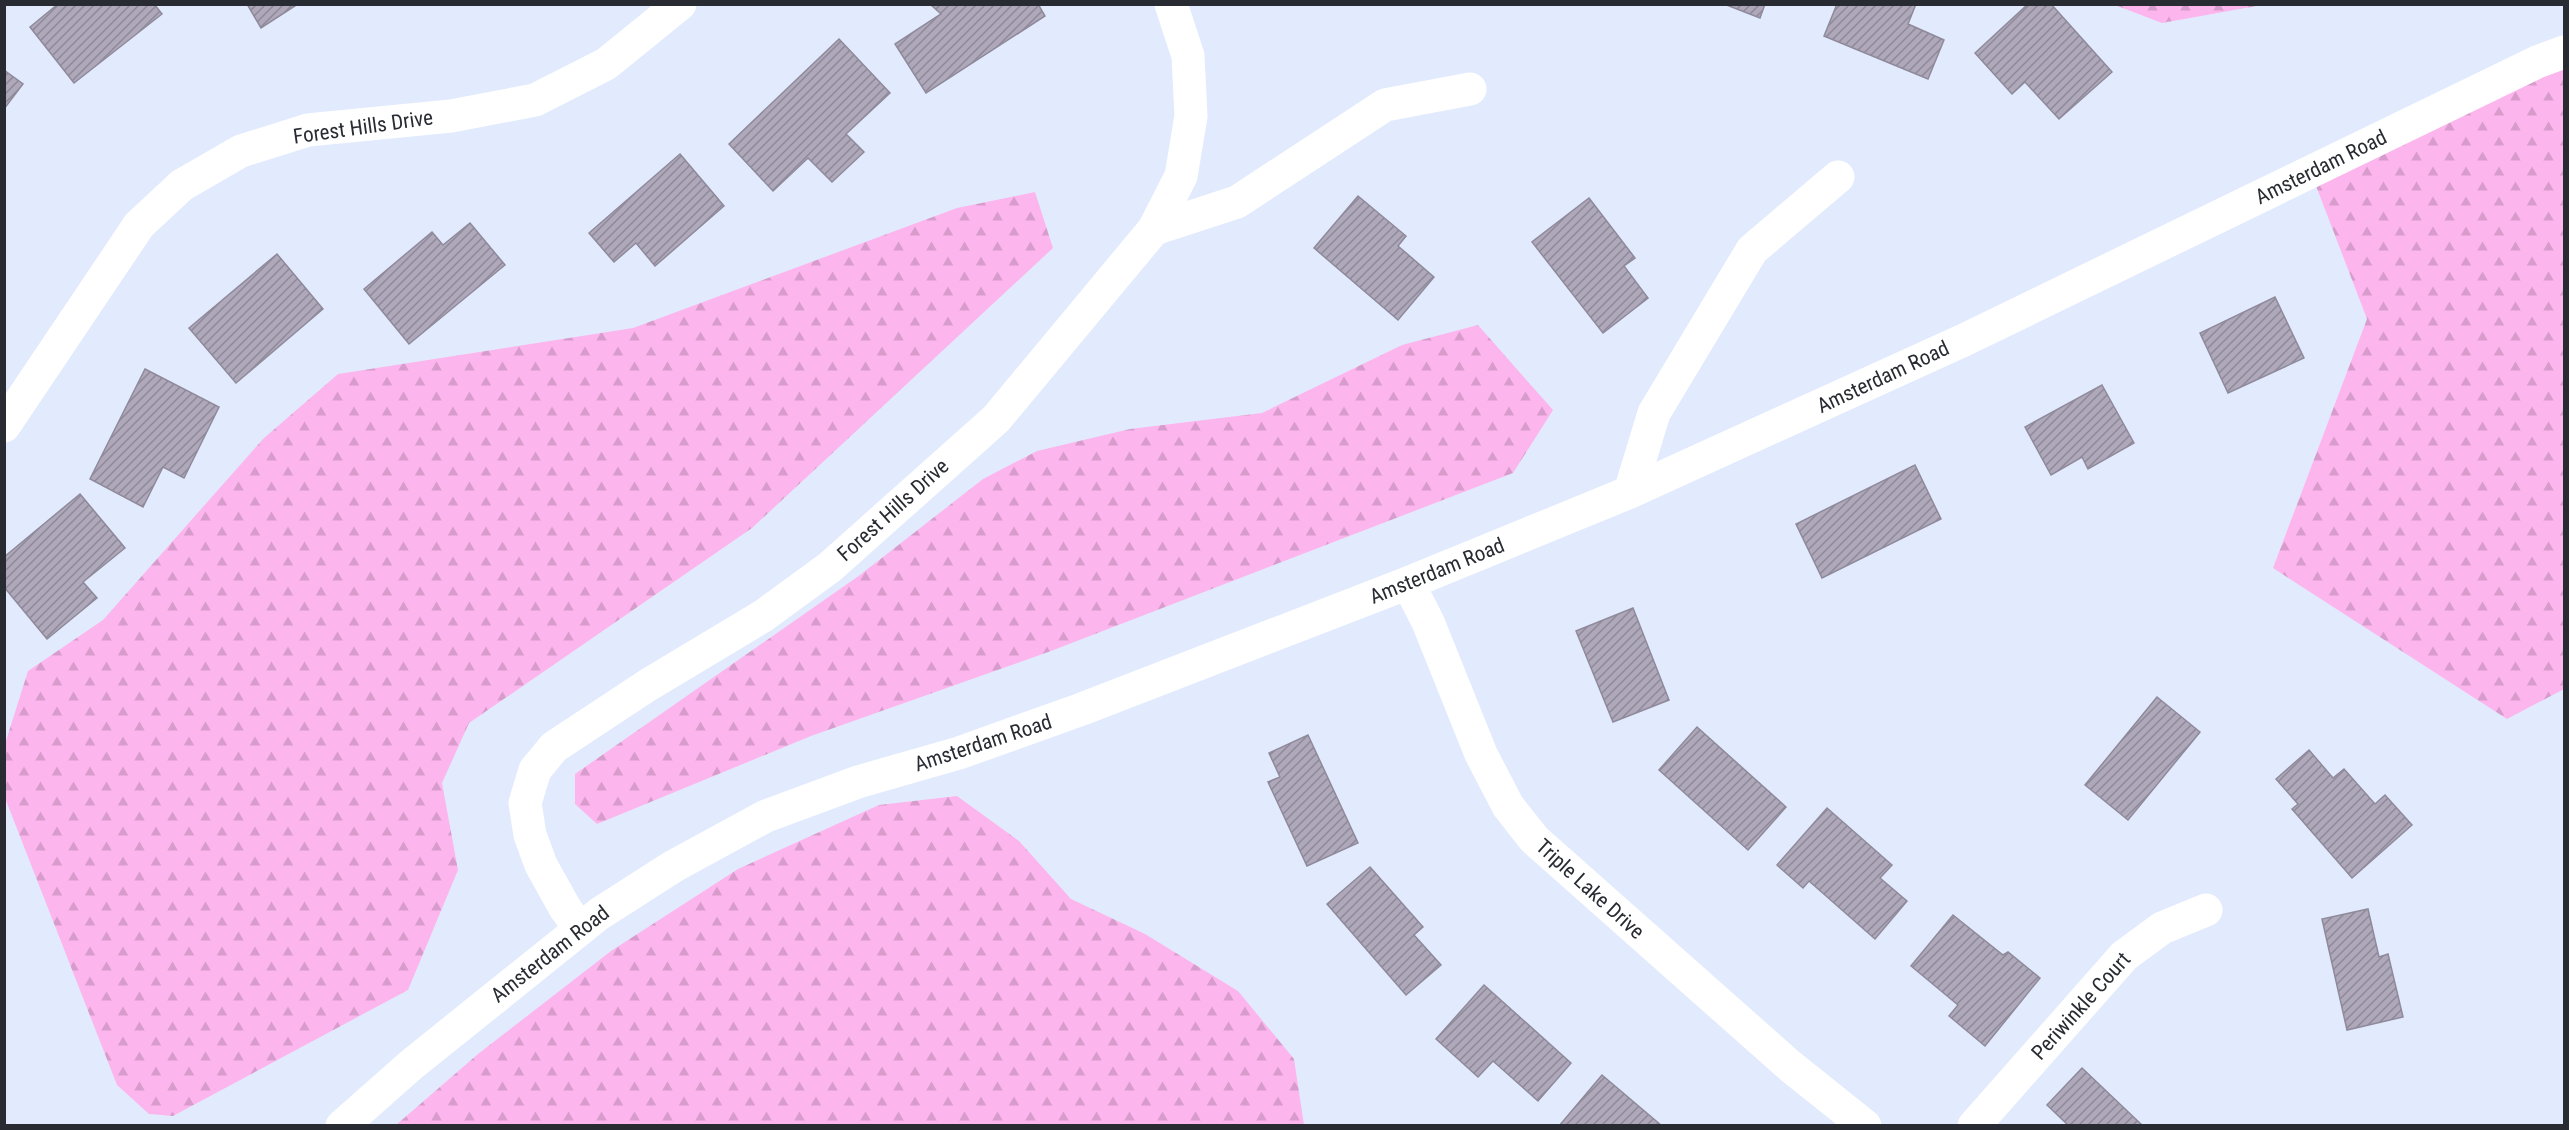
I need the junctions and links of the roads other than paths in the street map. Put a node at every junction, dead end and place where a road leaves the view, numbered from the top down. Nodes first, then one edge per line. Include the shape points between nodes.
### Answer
1 (680, 4) edge
2 (1171, 4) edge
3 (2565, 52) edge
4 (1470, 89) dead end
5 (1838, 177) dead end
6 (1154, 229) junction
7 (4, 426) edge
8 (1630, 492) junction
9 (1408, 583) junction
10 (2206, 910) dead end
11 (580, 929) junction
12 (1843, 1119) edge
13 (342, 1125) edge
14 (1974, 1125) edge

1 - 7 street, Forest Hills Drive via 606,64 535,100 451,116 308,130 241,151 182,185 139,225
2 - 6 street, Forest Hills Drive via 1188,56 1191,116 1180,176
3 - 8 street, Amsterdam Road via 1964,340
4 - 6 street via 1385,105 1237,202
5 - 8 street via 1752,250 1654,413
6 - 11 street, Forest Hills Drive via 996,419 830,567 762,616 554,747 536,770 525,803 530,835 541,866
8 - 9 street, Amsterdam Road
9 - 11 street, Amsterdam Road via 1082,709 766,816 674,866
9 - 12 street, Triple Lake Drive via 1428,622 1481,754 1508,806 1534,839 1790,1066
10 - 14 street, Periwinkle Court via 2162,928 2124,956
11 - 13 street, Amsterdam Road

